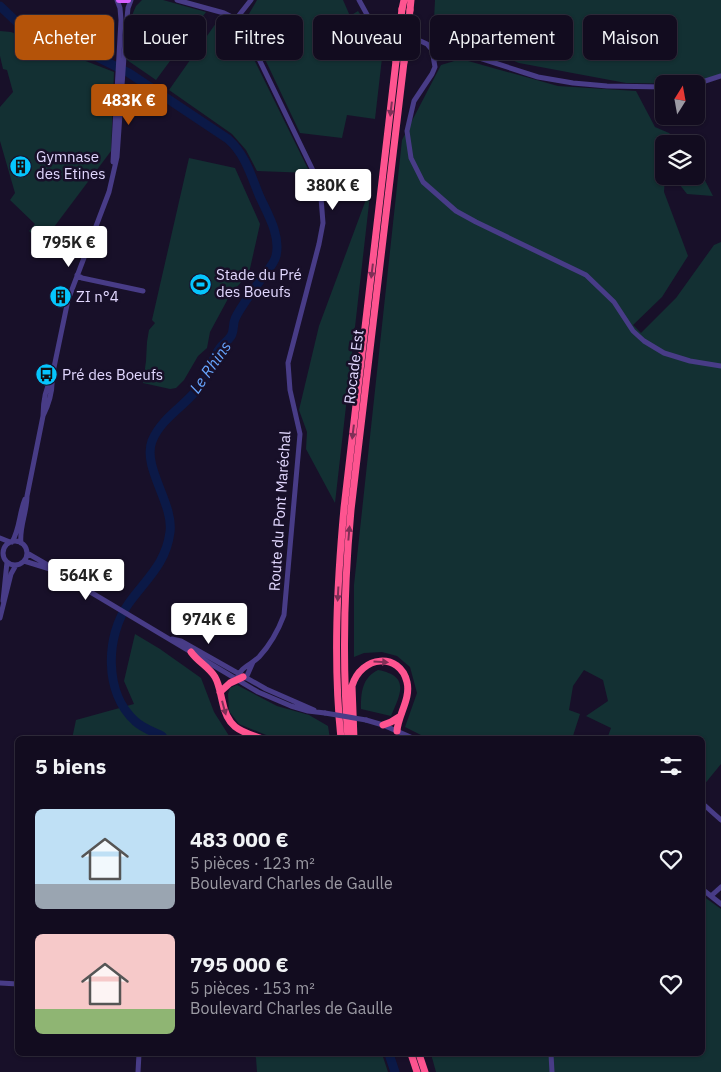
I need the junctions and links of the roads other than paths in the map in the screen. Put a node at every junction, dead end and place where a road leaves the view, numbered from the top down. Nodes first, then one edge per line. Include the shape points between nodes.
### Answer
1 (118, 0) edge
2 (130, 0) edge
3 (177, 0) edge
4 (251, 0) edge
5 (359, 0) edge
6 (404, 0) edge
7 (411, 0) edge
8 (406, 10) junction
9 (228, 15) edge
10 (239, 15) edge
11 (430, 48) edge
12 (122, 51) junction
13 (260, 60) edge
14 (435, 60) edge
15 (482, 60) edge
16 (400, 62) junction
17 (721, 76) edge
18 (705, 81) edge
19 (655, 87) edge
20 (77, 275) junction
21 (143, 291) dead end
22 (721, 366) edge
23 (27, 496) junction
24 (0, 538) edge
25 (11, 542) junction
26 (21, 543) junction
27 (2, 547) edge
28 (27, 553) junction
29 (24, 561) junction
30 (7, 562) junction
31 (16, 565) junction
32 (50, 570) junction
33 (3, 604) junction
34 (0, 618) edge
35 (172, 639) junction
36 (191, 652) junction
37 (253, 662) junction
38 (241, 678) junction
39 (220, 692) junction
40 (399, 716) junction
41 (383, 725) junction
42 (397, 731) junction
43 (255, 736) edge
44 (341, 736) edge
45 (348, 736) edge
46 (354, 736) edge
47 (408, 736) edge
48 (705, 806) edge
49 (721, 820) edge
50 (721, 887) edge
51 (705, 891) edge
52 (711, 896) junction
53 (721, 904) edge
54 (0, 983) edge
55 (15, 984) edge
56 (139, 1056) edge
57 (412, 1056) edge
58 (420, 1056) edge
59 (551, 1056) edge
60 (138, 1072) edge
61 (417, 1072) edge
62 (425, 1072) edge
63 (552, 1072) edge

1 - 2 main road
1 - 12 street
2 - 12 street
3 - 9 street
4 - 10 street
5 - 11 street via 380,30 392,36 416,39
6 - 8 highway, Rocade Est
7 - 8 highway, Rocade Est
8 - 16 highway, Rocade Est, bridge
12 - 20 street via 118,147 110,192
13 - 37 street, Route du Pont Maréchal via 320,185 323,223 288,363 290,390 300,434 284,615 272,642
14 - 22 street via 432,74 412,107 407,131 411,158 423,182 456,211 586,275 614,302 633,331 644,341 664,353
15 - 19 street via 564,82
16 -> 44 highway, Rocade Est via 344,508 337,608
45 -> 16 highway, Rocade Est via 344,662 347,559
17 - 18 street
20 - 21 street
20 - 23 street via 68,300
23 - 25 street
23 - 26 street
24 - 25 street
25 - 26 street
25 - 27 street
26 - 28 street
27 - 30 street
28 - 29 street
28 - 32 street
29 - 31 street
29 - 32 street
30 - 31 street
30 - 33 street
31 - 33 street
32 - 35 street
33 - 34 street
35 - 36 street
35 - 38 street via 182,641
36 - 38 street
36 - 39 highway via 213,674
37 - 38 street, Route du Pont Maréchal
37 - 38 street, Route du Pont Maréchal via 247,665
38 - 39 highway
38 - 41 street, bridge via 317,711
39 -> 43 highway via 230,723
40 - 41 highway
40 - 42 highway
46 -> 40 highway via 352,686 367,664 391,663 402,672 408,691
41 - 42 street
42 - 47 street
48 - 49 street
50 - 52 street
51 - 52 street
52 - 53 street
54 - 55 street
56 - 60 street
57 - 61 highway
58 - 62 highway
59 - 63 street

